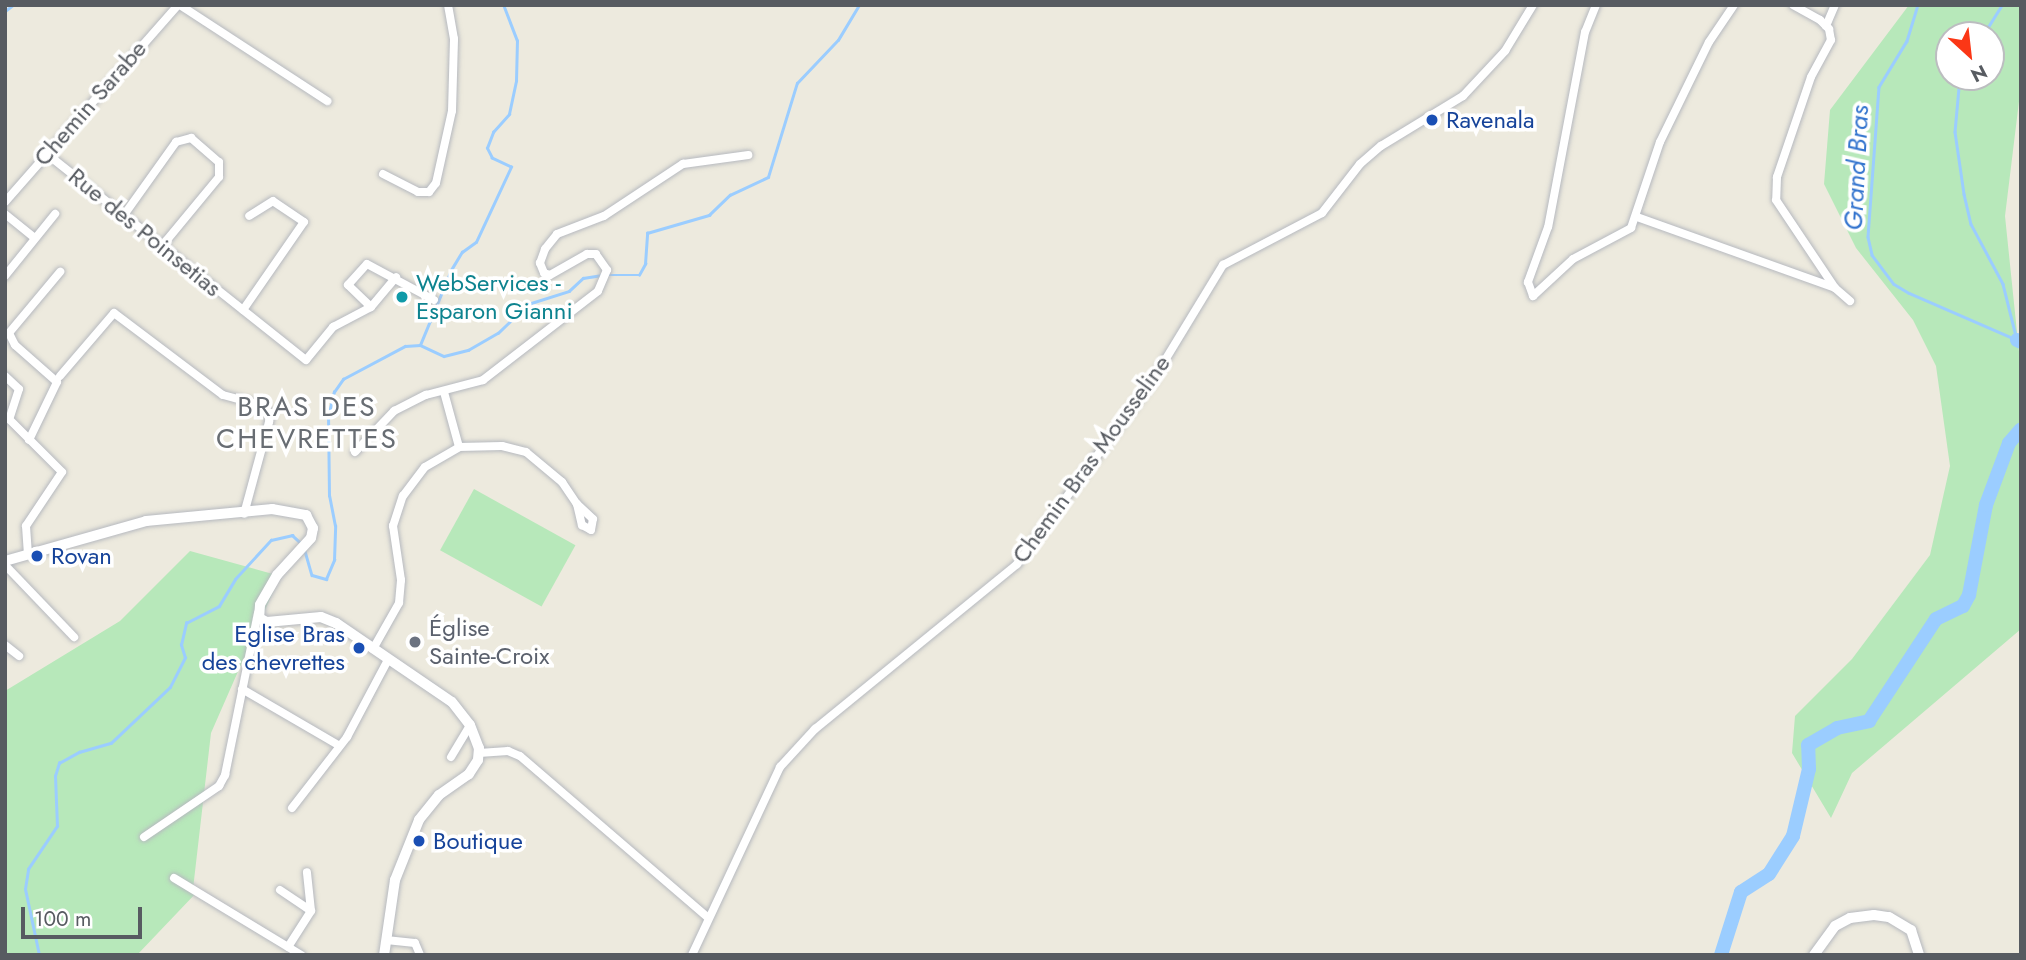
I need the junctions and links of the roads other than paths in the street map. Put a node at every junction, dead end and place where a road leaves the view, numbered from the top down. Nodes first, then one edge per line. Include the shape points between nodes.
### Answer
1 (179, 5) edge
2 (448, 5) edge
3 (1533, 5) edge
4 (1596, 5) edge
5 (1734, 5) edge
6 (1793, 5) edge
7 (1835, 5) edge
8 (1826, 26) junction
9 (327, 101) dead end
10 (47, 154) junction
11 (748, 155) dead end
12 (383, 174) dead end
13 (5, 202) edge
14 (5, 214) edge
15 (55, 214) dead end
16 (124, 215) junction
17 (249, 216) dead end
18 (1637, 217) junction
19 (35, 238) junction
20 (162, 246) junction
21 (60, 272) dead end
22 (5, 276) edge
23 (396, 277) junction
24 (1835, 288) junction
25 (434, 300) dead end
26 (1850, 301) dead end
27 (372, 307) junction
28 (243, 310) junction
29 (5, 376) edge
30 (60, 376) dead end
31 (444, 391) junction
32 (29, 440) junction
33 (459, 447) junction
34 (355, 452) dead end
35 (576, 504) dead end
36 (244, 514) junction
37 (27, 553) junction
38 (5, 563) edge
39 (258, 610) junction
40 (74, 637) dead end
41 (5, 645) edge
42 (373, 649) junction
43 (19, 656) dead end
44 (388, 660) junction
45 (242, 689) junction
46 (470, 725) junction
47 (340, 746) junction
48 (479, 754) junction
49 (451, 757) dead end
50 (292, 808) dead end
51 (144, 837) dead end
52 (307, 872) dead end
53 (174, 878) dead end
54 (280, 890) dead end
55 (311, 911) junction
56 (707, 917) junction
57 (386, 940) junction
58 (288, 947) junction
59 (301, 955) edge
60 (384, 955) edge
61 (420, 955) edge
62 (692, 955) edge
63 (1814, 955) edge
64 (1919, 955) edge

1 - 9 street
1 - 10 street, Chemin Sarabe
2 - 12 street via 454,39 452,111 436,183 429,192 418,192
3 - 56 street, Chemin Bras Mousseline via 1505,51 1463,96 1381,146 1360,164 1322,214 1223,265 1153,380 1017,564 815,729 780,767
4 - 18 street via 1585,32 1548,227 1528,282 1534,296 1573,259 1628,231
5 - 18 street via 1709,42 1660,142
6 - 8 street
7 - 8 street
8 - 24 street via 1831,40 1811,77 1777,177 1776,200
10 - 13 street, Chemin Sarabe
10 - 16 street, Rue des Poinsetias
11 - 31 street via 683,164 604,216 557,234 540,263 544,273 550,275 587,254 596,254 607,266 605,283 472,385
14 - 19 street
15 - 19 street
16 - 20 street, Rue des Poinsetias
16 - 20 street via 176,142 191,138 219,162 219,177
17 - 28 street, Rue des Poinsetias via 273,201 304,222
18 - 24 street
19 - 22 street
20 - 28 street, Rue des Poinsetias
21 - 32 street via 9,333 15,345 57,382
23 - 25 street
23 - 27 street
23 - 27 street via 376,264 360,267 348,288
24 - 26 street
27 - 28 street, Rue des Poinsetias via 333,327 306,360
29 - 32 street via 19,388 8,417
30 - 36 street via 114,313 223,396 260,405 270,413
31 - 33 street
31 - 34 street via 394,411
32 - 37 street via 62,474 26,526
33 - 35 street via 502,446 526,452 550,468
33 - 42 street via 425,467 403,496 393,526 401,580 399,603
36 - 37 main road via 146,521
36 - 39 main road via 271,509 302,512 313,528 307,544 288,563
37 - 38 main road
38 - 40 street
39 - 42 main road via 259,618 267,622 327,619
39 - 45 street
41 - 43 street
42 - 44 main road
44 - 46 main road via 452,702
44 - 47 street
45 - 47 street
45 - 51 street via 230,758 219,786
46 - 48 main road
46 - 49 street
47 - 50 street
48 - 56 street via 508,751 520,755
48 - 57 main road via 469,774 439,795 419,820 399,863
52 - 55 street
53 - 58 street
54 - 55 street
55 - 58 street
56 - 62 street, Chemin Bras Mousseline
57 - 60 main road
57 - 61 street via 415,943
58 - 59 street
63 - 64 main road via 1835,926 1850,918 1874,915 1903,923 1916,940

